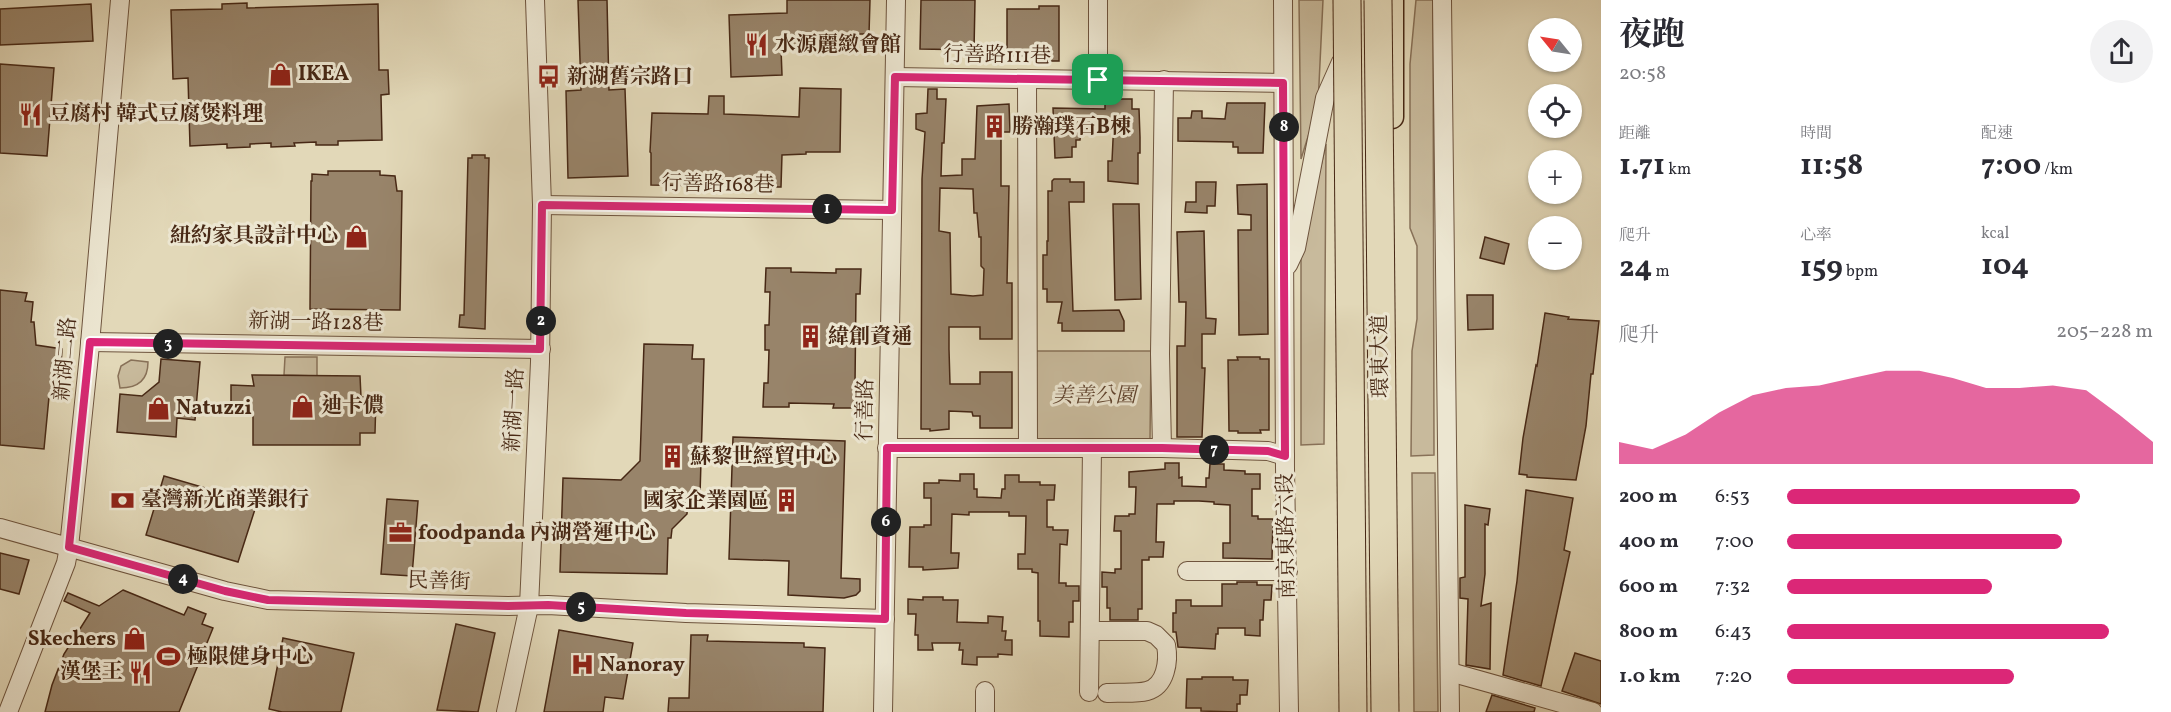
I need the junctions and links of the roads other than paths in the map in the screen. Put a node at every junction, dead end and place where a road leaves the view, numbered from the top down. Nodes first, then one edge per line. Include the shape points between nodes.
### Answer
1 (120, 0) edge
2 (535, 0) edge
3 (896, 0) edge
4 (1098, 0) edge
5 (1283, 0) edge
6 (1341, 0) edge
7 (1347, 0) edge
8 (1364, 0) edge
9 (1378, 0) edge
10 (1392, 0) edge
11 (1442, 0) edge
12 (1341, 62) junction
13 (895, 77) junction
14 (1027, 79) junction
15 (1098, 80) junction
16 (1164, 80) junction
17 (1283, 83) junction
18 (542, 205) junction
19 (1379, 206) junction
20 (892, 210) junction
21 (1285, 273) junction
22 (1393, 325) junction
23 (90, 342) junction
24 (540, 349) junction
25 (1368, 401) junction
26 (1350, 427) junction
27 (887, 448) junction
28 (1028, 448) junction
29 (1092, 448) junction
30 (1162, 448) junction
31 (1285, 456) junction
32 (1344, 520) junction
33 (0, 528) edge
34 (69, 547) junction
35 (1368, 556) junction
36 (1187, 571) dead end
37 (1288, 571) junction
38 (529, 606) junction
39 (885, 619) junction
40 (1090, 632) junction
41 (1450, 672) junction
42 (985, 691) dead end
43 (8, 712) edge
44 (506, 712) edge
45 (883, 712) edge
46 (985, 712) edge
47 (1289, 712) edge
48 (1335, 712) edge
49 (1348, 712) edge
50 (1353, 712) edge
51 (1370, 712) edge
52 (1385, 712) edge
53 (1397, 712) edge
54 (1450, 712) edge
55 (1593, 712) edge

1 - 23 street, 新湖二路
2 - 18 street, 新湖一路
3 - 13 street, 行善路
4 - 15 street
5 - 17 street, 南京東路六段
6 - 12 main road
7 - 26 highway, 環東大道, bridge
8 - 25 highway
9 - 19 highway, 環東大道, bridge
10 - 22 main road
11 - 41 street
12 - 21 street via 1325,98 1296,248
12 - 32 main road
13 - 14 street, 行善路111巷
13 - 20 street, 行善路
14 - 15 street, 行善路111巷
14 - 28 street
15 - 16 street, 行善路111巷
16 - 17 street, 行善路111巷
16 - 30 street
17 - 21 street, 南京東路六段
18 - 20 street, 行善路168巷
18 - 24 street, 新湖一路
19 - 51 highway, bridge via 1367,268
19 - 52 highway, 環東大道, bridge
20 - 27 street, 行善路
21 - 31 street, 南京東路六段
22 - 25 highway
22 - 53 main road
23 - 24 street, 新湖一路128巷
23 - 34 street, 新湖二路
24 - 38 street, 新湖一路
25 - 35 highway
26 - 48 highway via 1334,486
26 - 50 highway, 環東大道, bridge
27 - 28 street
27 - 39 street, 行善路
28 - 29 street
29 - 30 street
29 - 40 street
30 - 31 street via 1268,451
31 - 37 street, 南京東路六段
32 - 35 highway
32 - 49 main road
33 - 34 street, 民善街
34 - 38 street, 民善街 via 268,600
34 - 43 street, 新湖二路
35 - 51 highway
36 - 37 street
37 - 47 street, 南京東路六段
38 - 39 street, 民善街
38 - 44 street, 新湖一路
39 - 45 street, 行善路
40 - 40 street via 1098,693 1148,691 1161,680 1167,666 1166,645 1156,635 1147,631
41 - 54 street
41 - 55 street
42 - 46 street

